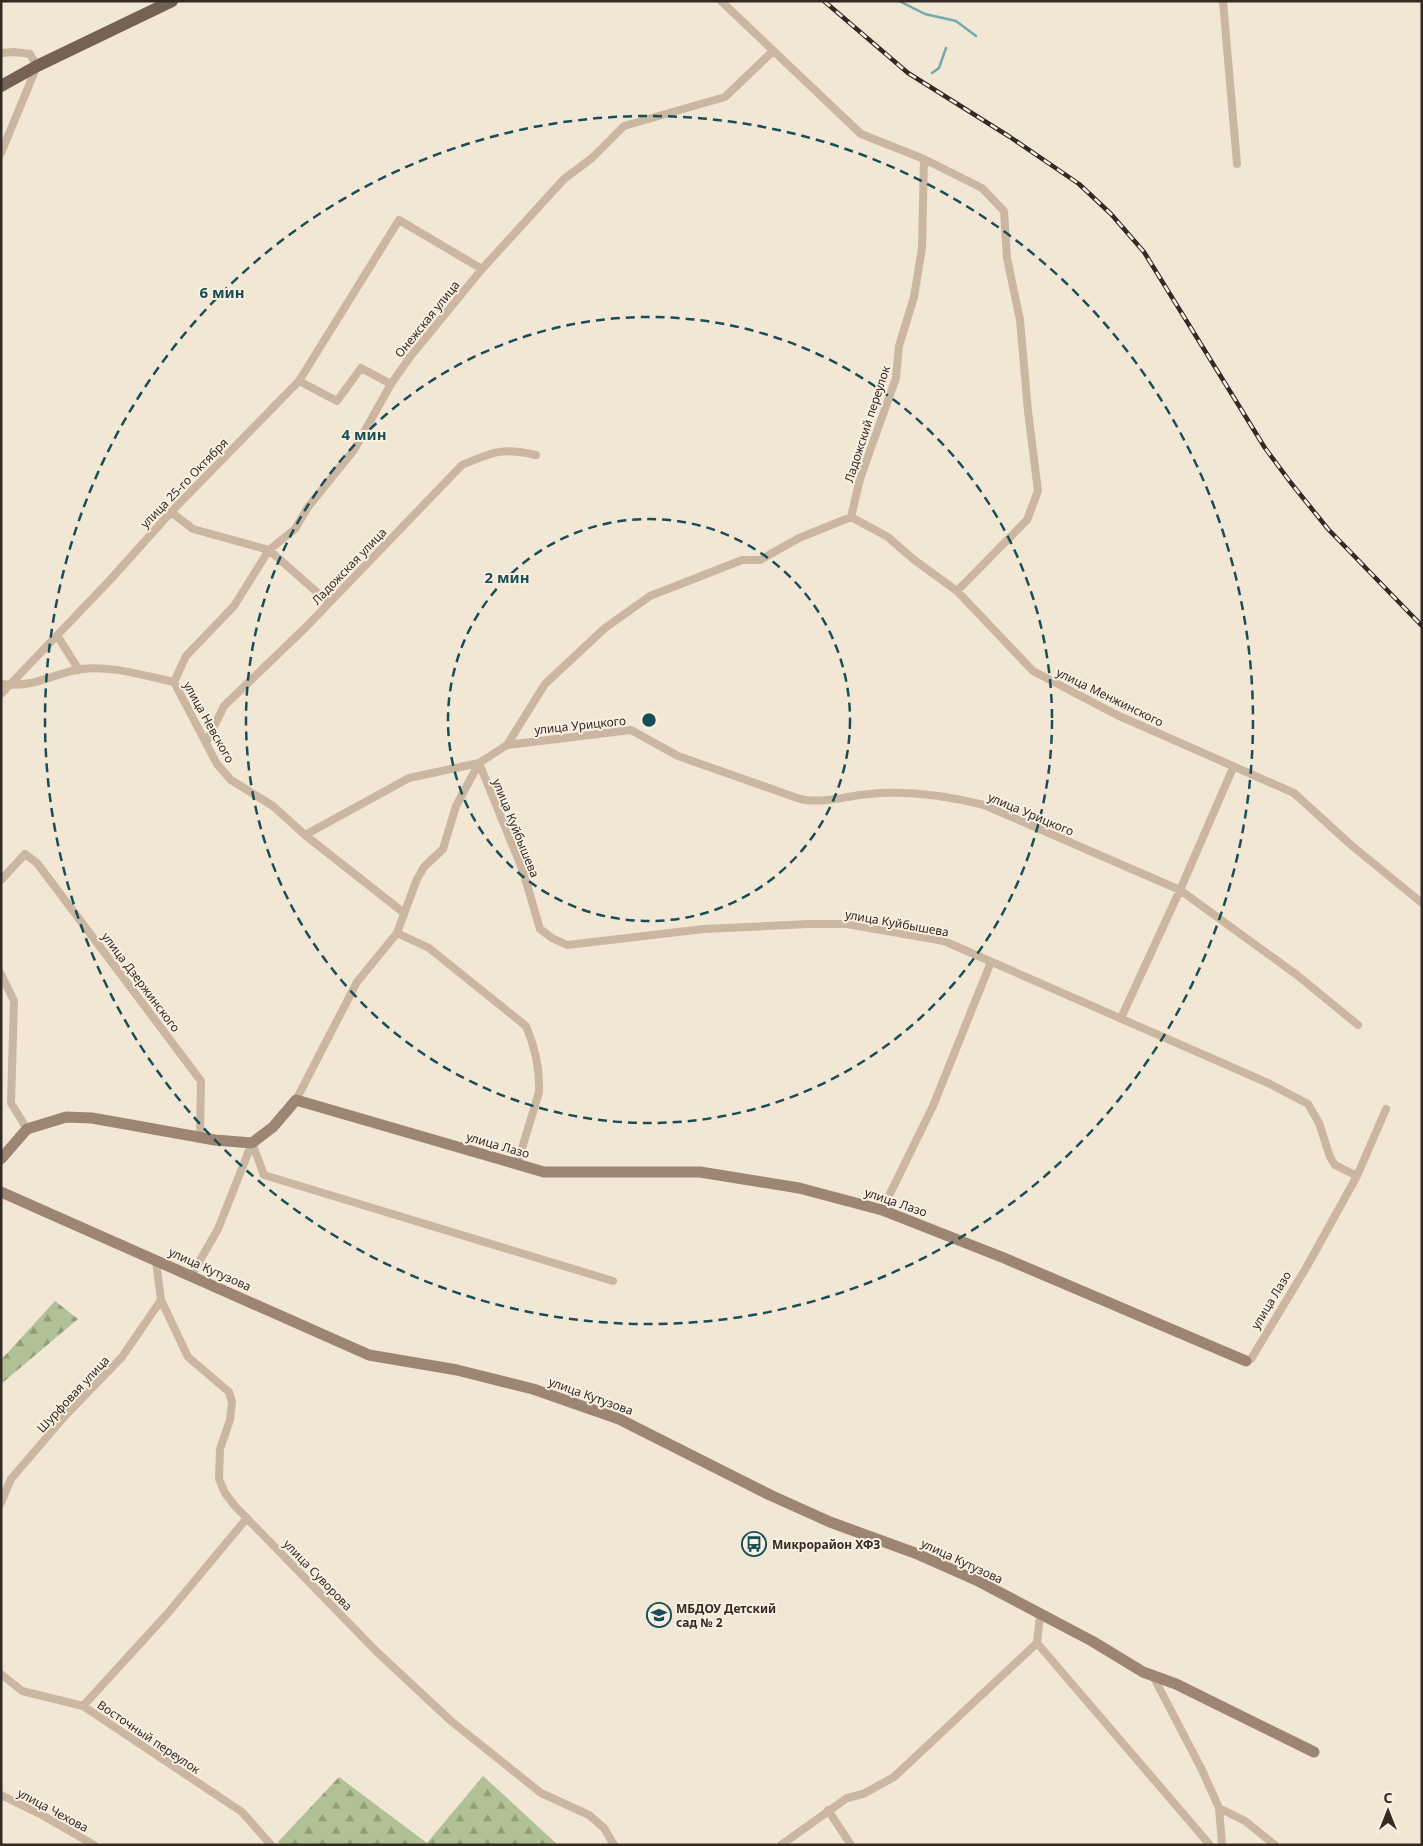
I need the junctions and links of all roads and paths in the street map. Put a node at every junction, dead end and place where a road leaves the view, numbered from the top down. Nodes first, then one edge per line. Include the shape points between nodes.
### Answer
1 (172, 1) edge
2 (721, 1) edge
3 (1223, 1) edge
4 (772, 52) junction
5 (1, 54) edge
6 (38, 66) junction
7 (1, 86) edge
8 (1, 154) edge
9 (924, 159) junction
10 (1237, 164) dead end
11 (482, 269) junction
12 (299, 381) junction
13 (390, 384) junction
14 (536, 455) dead end
15 (171, 512) junction
16 (851, 518) junction
17 (269, 550) junction
18 (957, 591) junction
19 (328, 602) junction
20 (58, 637) junction
21 (79, 670) junction
22 (174, 682) junction
23 (1, 684) edge
24 (10, 685) junction
25 (1, 694) edge
26 (206, 743) junction
27 (507, 745) junction
28 (480, 762) junction
29 (1233, 768) junction
30 (305, 835) junction
31 (1, 880) edge
32 (1180, 890) junction
33 (1422, 903) edge
34 (404, 913) junction
35 (398, 933) junction
36 (991, 962) junction
37 (1, 974) edge
38 (1121, 1018) junction
39 (1358, 1025) dead end
40 (296, 1100) junction
41 (1386, 1109) dead end
42 (27, 1130) junction
43 (200, 1137) junction
44 (252, 1143) junction
45 (1, 1160) edge
46 (517, 1165) junction
47 (1357, 1176) junction
48 (1, 1192) edge
49 (882, 1210) junction
50 (156, 1261) junction
51 (191, 1276) junction
52 (613, 1280) dead end
53 (161, 1300) junction
54 (1246, 1361) joint
55 (1, 1503) edge
56 (247, 1518) junction
57 (1040, 1616) junction
58 (1037, 1643) junction
59 (1, 1674) edge
60 (1153, 1676) junction
61 (83, 1706) junction
62 (1314, 1752) dead end
63 (1, 1795) edge
64 (1219, 1808) junction
65 (828, 1810) junction
66 (94, 1845) edge
67 (271, 1845) edge
68 (614, 1845) edge
69 (781, 1845) edge
70 (851, 1845) edge
71 (1210, 1845) edge
72 (1222, 1845) edge
73 (1274, 1845) edge

1 - 6 main road
2 - 4 street
3 - 10 street
4 - 9 street via 860,134
4 - 11 street, Онежская улица via 725,96 624,126 592,158 564,179
5 - 6 street via 30,54
6 - 7 main road
6 - 8 street
9 - 16 street, Ладожский переулок via 922,248 914,297 899,346 899,366 894,385 860,479
9 - 18 street via 982,188 1004,211 1007,258 1020,320 1038,491 1027,520
11 - 12 street, улица 25-го Октября via 399,220
11 - 13 street, Онежская улица
12 - 13 street via 337,401 361,368
12 - 15 street, улица 25-го Октября
13 - 17 street, Онежская улица via 354,450 308,507 295,529
14 - 19 street, Ладожская улица via 513,449 491,453 462,465
15 - 17 street via 193,529
15 - 20 street, улица 25-го Октября
16 - 18 street, улица Менжинского via 888,537
16 - 27 street via 799,538 760,560 742,560 650,596 605,628 545,684
17 - 19 street
17 - 22 street, Онежская улица via 234,606 186,656
18 - 29 street, улица Менжинского via 1032,671 1116,715
19 - 26 street, Ладожская улица via 224,706
20 - 21 street
20 - 24 street, улица 25-го Октября
21 - 22 street, улица Невского via 102,667
21 - 24 street, улица Невского via 35,684
22 - 26 street, улица Невского
23 - 24 street, улица Невского
24 - 25 street, улица 25-го Октября
26 - 30 street, улица Невского via 217,764 231,780 273,806
27 - 28 street
27 - 32 street, улица Урицкого via 631,730 678,756 800,800 897,793 954,798 984,805
28 - 30 street via 409,778
28 - 34 street via 456,806 443,849 424,867
28 - 36 street, улица Куйбышева via 523,870 540,929 567,945 704,929 847,924 944,941
29 - 32 street
29 - 33 street, улица Менжинского via 1294,793
30 - 34 street, улица Невского
31 - 43 street, улица Дзержинского via 26,854 37,863 201,1081
32 - 38 street
32 - 39 street, улица Урицкого via 1297,975
34 - 35 street
35 - 40 street via 357,982
35 - 46 street via 429,948 526,1026 534,1044 540,1081
36 - 38 street, улица Куйбышева
36 - 49 street via 934,1106
37 - 42 street via 14,1001 11,1103
38 - 47 street, улица Куйбышева via 1308,1104 1335,1165
40 - 44 street via 273,1127
40 - 46 street, улица Лазо
41 - 47 street, улица Лазо
42 - 43 street via 66,1117 92,1118
42 - 45 street
43 - 44 street
44 - 51 street via 218,1229
44 - 52 street via 264,1175
46 - 49 street, улица Лазо via 544,1172 700,1172 799,1188
47 - 54 street, улица Лазо via 1306,1268 1251,1359
48 - 50 street, улица Кутузова
49 - 54 street, улица Лазо
50 - 51 street, улица Кутузова
50 - 53 street, улица Суворова
51 - 57 street, улица Кутузова via 369,1355 457,1370 533,1389 619,1419 770,1495 976,1580
53 - 55 street, Шурфовая улица via 122,1358 65,1416 11,1480
53 - 56 street, улица Суворова via 188,1357 229,1392 232,1402 230,1420 220,1449 219,1480 225,1494
56 - 61 street
56 - 68 street, улица Суворова via 376,1651 451,1721 541,1792 589,1815 604,1828
57 - 58 street
57 - 60 street, улица Кутузова
58 - 65 street via 894,1777
58 - 71 street
59 - 61 street, Восточный переулок via 22,1690
60 - 62 street, улица Кутузова via 1176,1684
60 - 64 street
61 - 67 street, Восточный переулок via 242,1812
63 - 66 street, улица Чехова
64 - 72 street
64 - 73 street via 1245,1821
65 - 69 street
65 - 70 street

